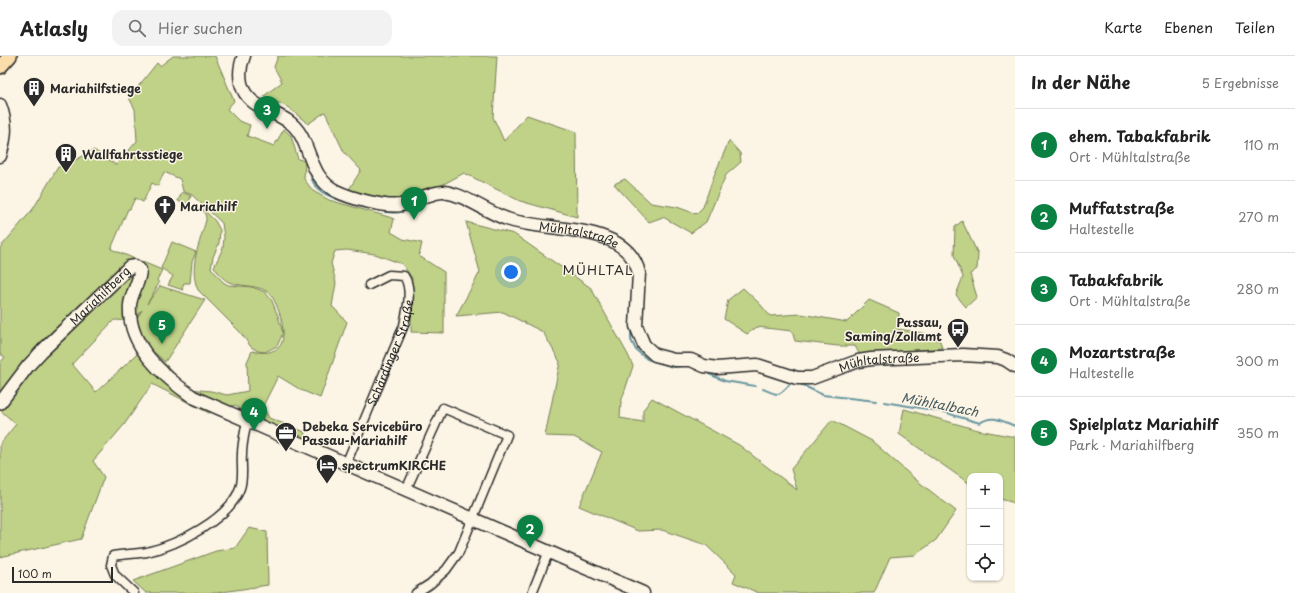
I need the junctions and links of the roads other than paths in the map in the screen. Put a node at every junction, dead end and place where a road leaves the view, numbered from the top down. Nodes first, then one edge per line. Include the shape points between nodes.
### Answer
1 (10, 56) edge
2 (244, 56) edge
3 (0, 67) edge
4 (0, 105) edge
5 (0, 156) edge
6 (369, 286) dead end
7 (1015, 366) edge
8 (0, 403) edge
9 (247, 421) junction
10 (346, 464) junction
11 (406, 490) junction
12 (474, 518) junction
13 (549, 551) junction
14 (134, 593) edge
15 (416, 593) edge
16 (532, 593) edge
17 (643, 593) edge

1 - 3 main road
2 - 7 street, Mühltalstraße via 240,67 243,91 258,106 289,122 298,131 316,172 323,182 336,191 354,198 399,205 442,192 461,196 508,220 591,234 618,244 637,265 639,273 636,326 644,345 655,355 674,360 691,360 717,368 757,366 797,378 812,378 858,361 871,359 963,355 998,358
4 - 5 street via 5,129 5,141
6 - 10 street, Schärdinger Straße via 389,275 404,276 408,281 408,301 404,325
8 - 9 street, Mariahilfberg via 42,351 129,267 135,266 140,270 140,274 130,304 130,319 134,334 144,351 178,387 193,397
9 - 10 street
9 - 14 street via 240,488 233,502 222,514 202,529 182,539 147,552 113,556 111,565 114,575
10 - 11 street
11 - 12 street
11 - 12 street via 443,408 507,435
12 - 13 street
12 - 15 street via 459,552 446,570
13 - 16 street
13 - 17 street

